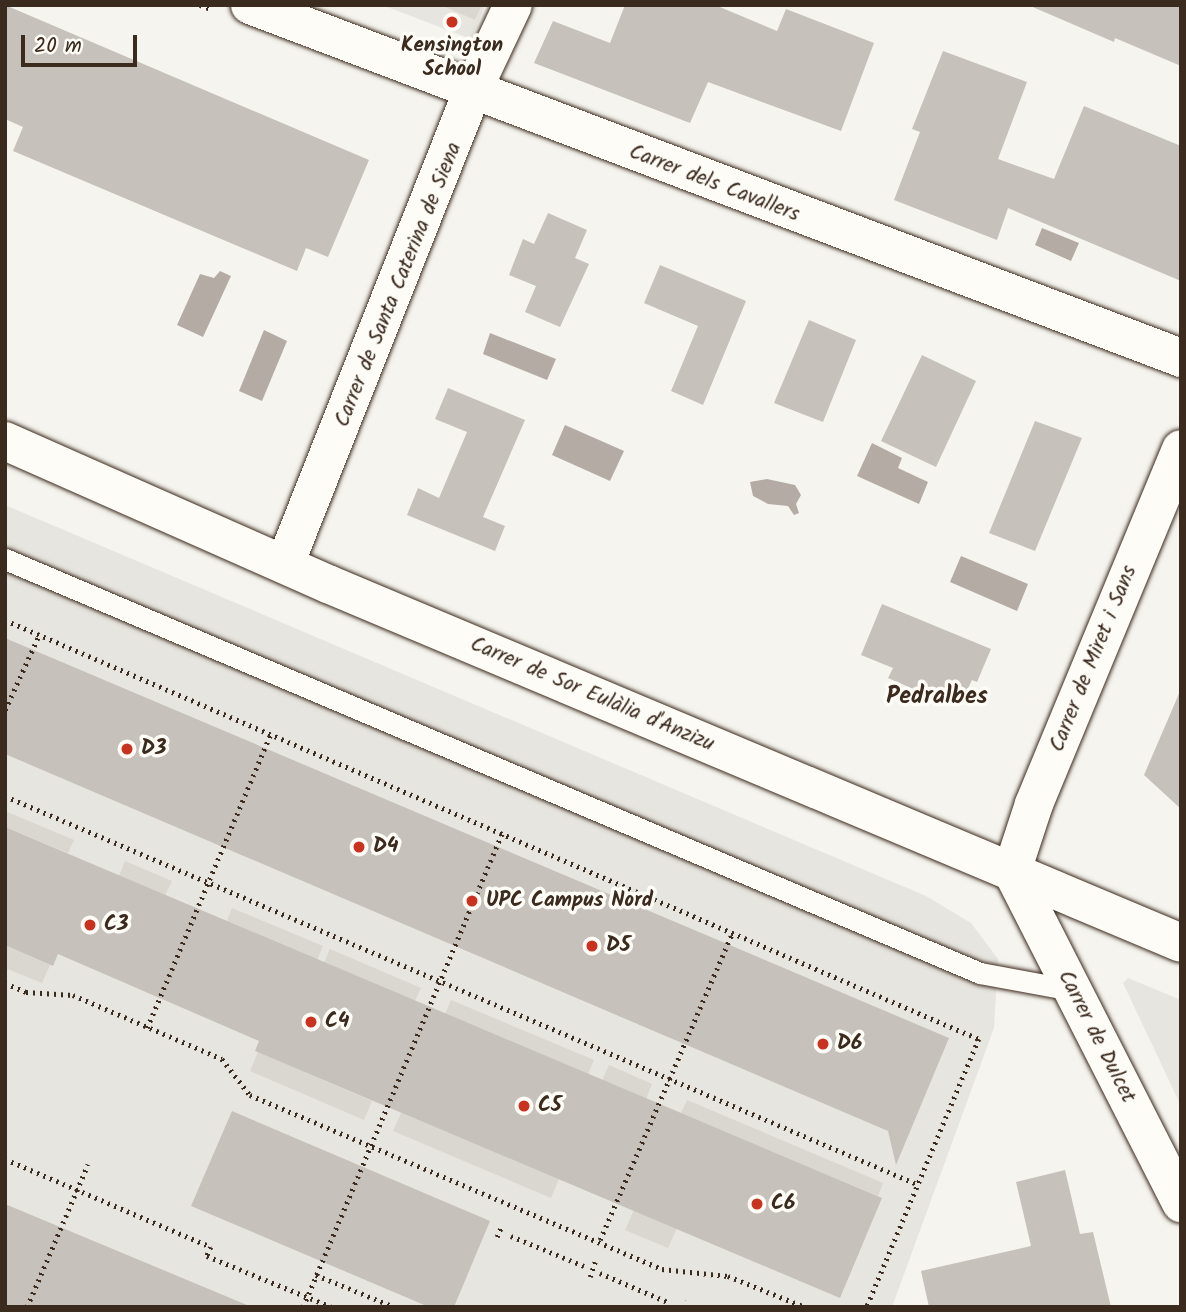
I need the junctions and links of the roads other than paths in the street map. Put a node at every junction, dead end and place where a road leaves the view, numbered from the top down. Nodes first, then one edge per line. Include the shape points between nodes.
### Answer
1 (250, 5) edge
2 (513, 5) edge
3 (472, 92) junction
4 (1181, 358) edge
5 (5, 441) edge
6 (1181, 449) edge
7 (5, 559) edge
8 (285, 564) junction
9 (1012, 871) junction
10 (1181, 943) edge
11 (1072, 990) junction
12 (1181, 1203) edge

1 - 3 street, Carrer dels Cavallers
2 - 3 street, Carrer de Santa Caterina de Siena
3 - 4 street, Carrer dels Cavallers
3 - 8 street, Carrer de Santa Caterina de Siena
5 - 8 street, Carrer de Sor Eulàlia d'Anzizu
6 - 9 street, Carrer de Miret i Sans via 1034,804
7 - 11 lane via 980,973
8 - 9 street, Carrer de Sor Eulàlia d'Anzizu
9 - 10 street, Carrer de Sor Eulàlia d'Anzizu
9 - 11 street, Carrer de Dulcet
11 - 12 street, Carrer de Dulcet

